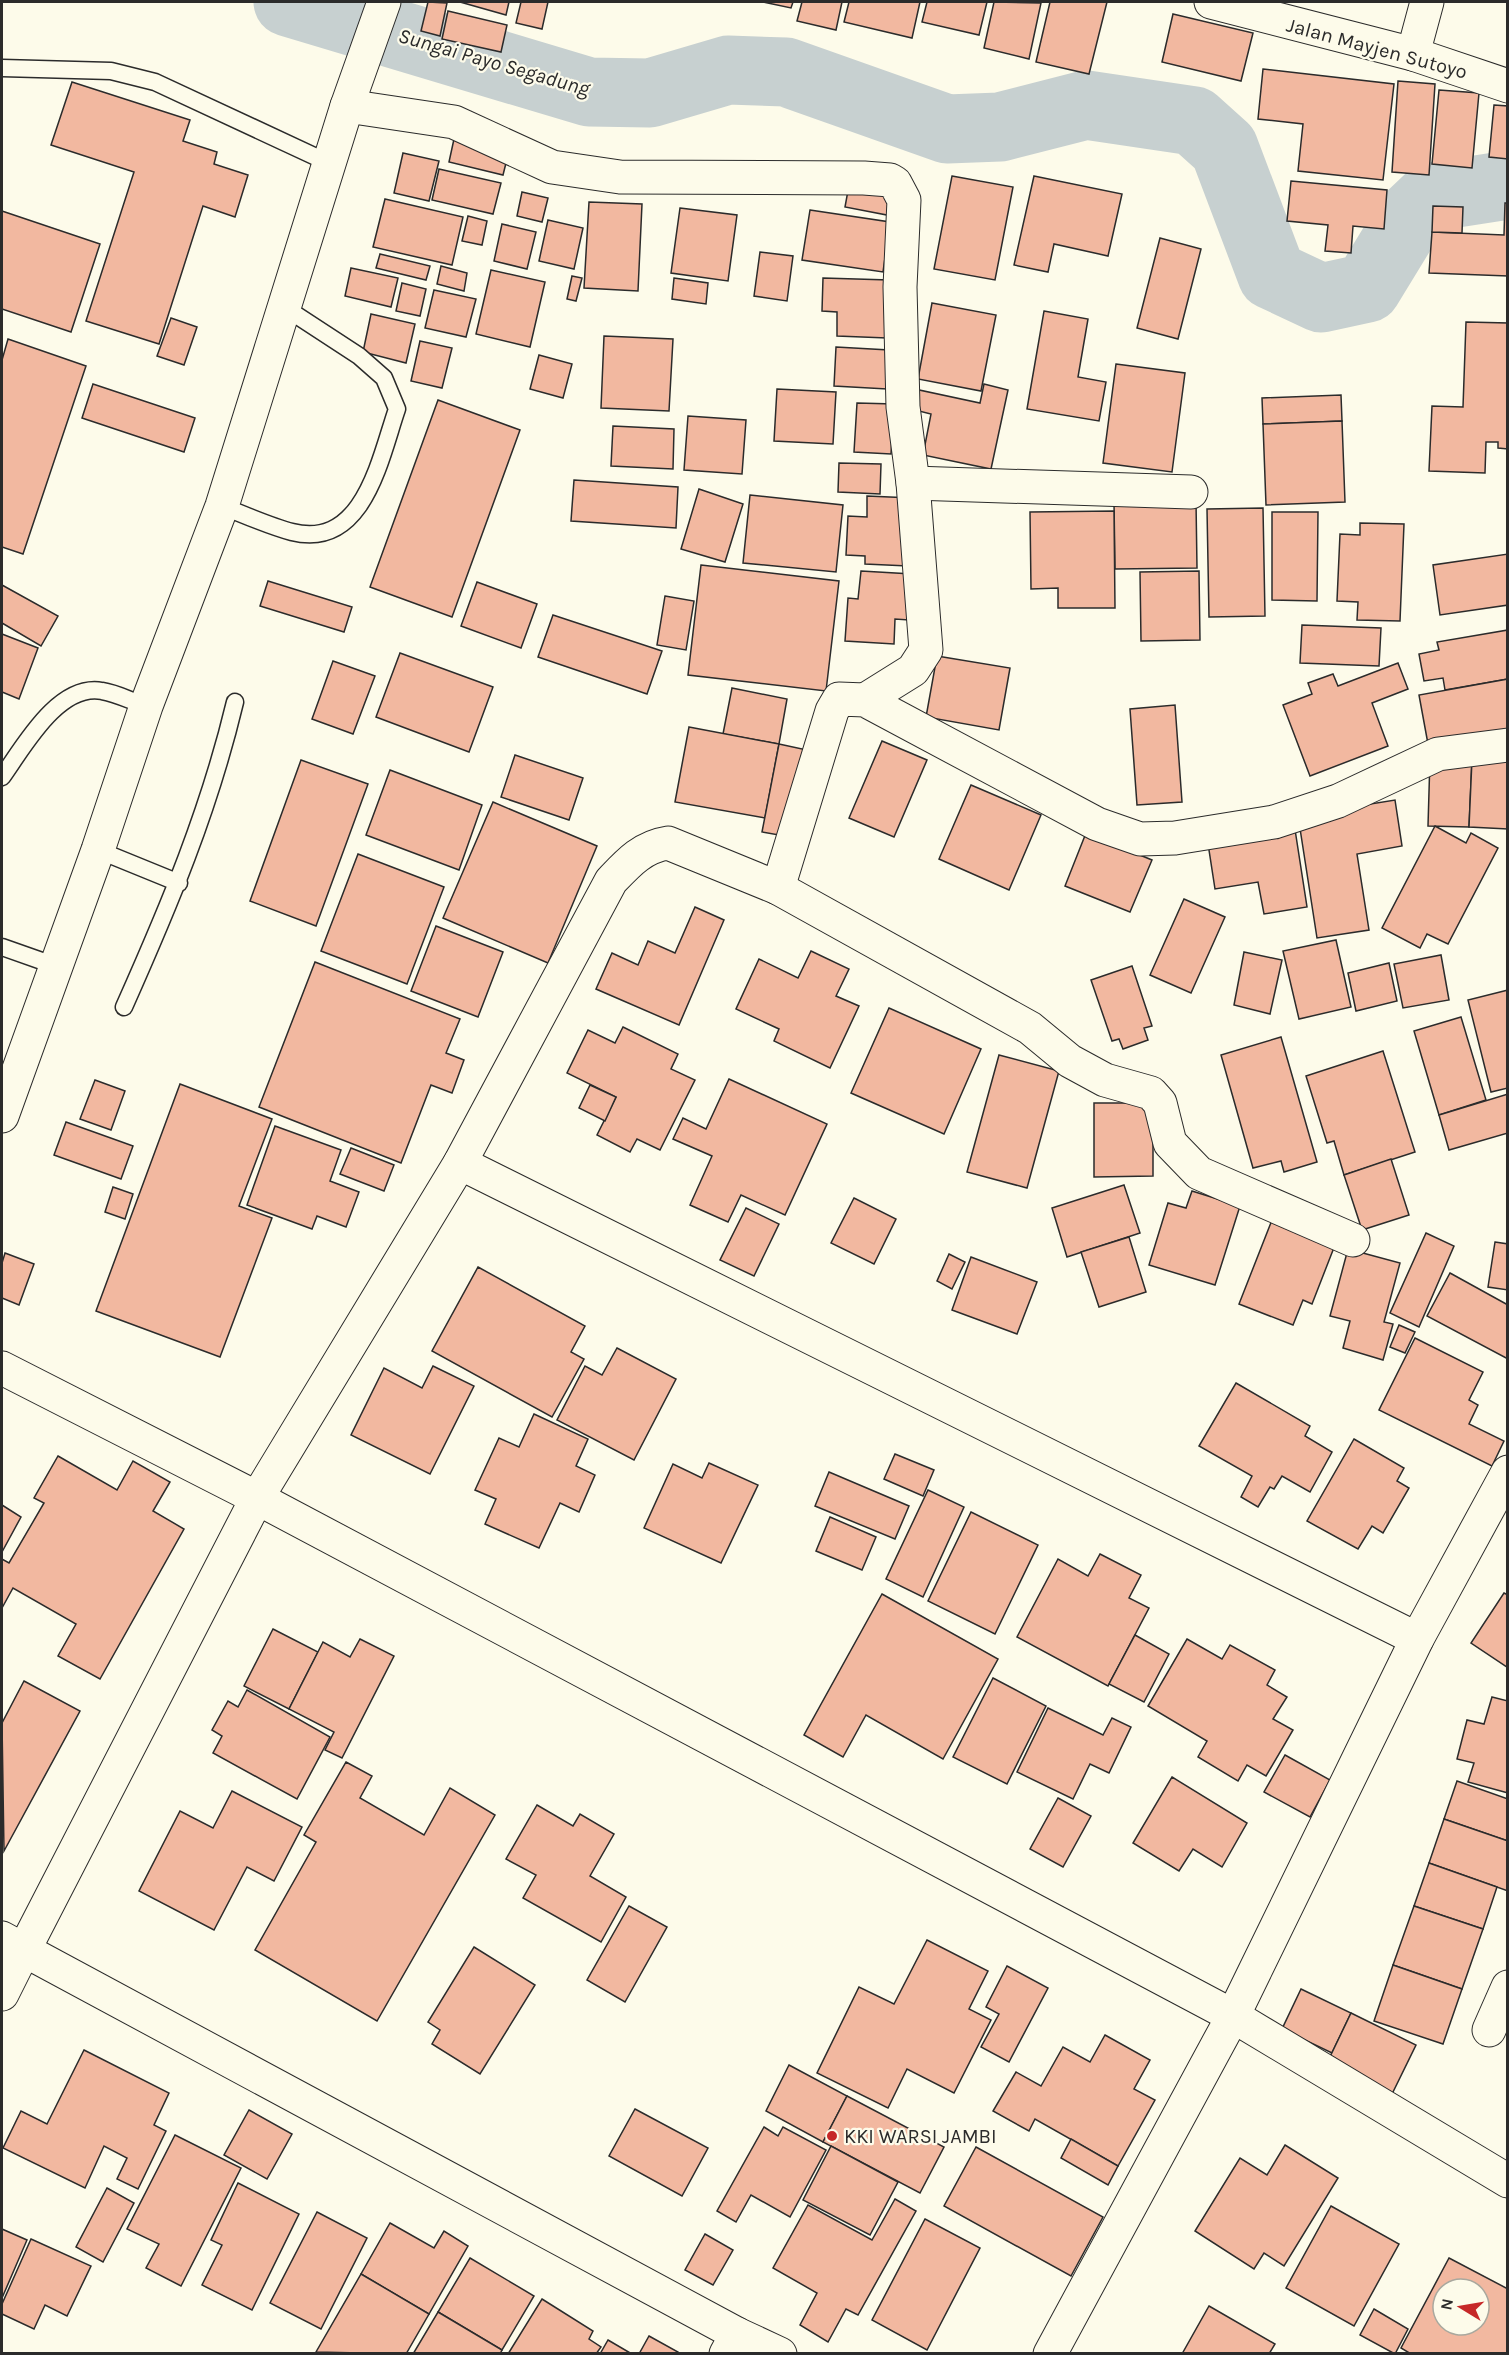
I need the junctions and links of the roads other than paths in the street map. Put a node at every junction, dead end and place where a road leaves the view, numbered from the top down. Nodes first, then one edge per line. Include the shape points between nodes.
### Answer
1 (384, 2) edge
2 (1210, 2) edge
3 (1427, 2) edge
4 (1413, 54) junction
5 (2, 68) edge
6 (1508, 86) edge
7 (347, 106) junction
8 (329, 163) junction
9 (284, 307) junction
10 (913, 483) junction
11 (1191, 492) dead end
12 (222, 506) junction
13 (865, 700) junction
14 (235, 702) dead end
15 (146, 706) junction
16 (1508, 745) edge
17 (2, 777) edge
18 (98, 849) junction
19 (179, 883) junction
20 (778, 888) junction
21 (2, 947) edge
22 (56, 966) junction
23 (124, 1007) dead end
24 (2, 1116) edge
25 (460, 1163) junction
26 (1353, 1240) dead end
27 (2, 1368) edge
28 (1508, 1472) edge
29 (257, 1498) junction
30 (1417, 1640) junction
31 (13, 1944) edge
32 (1508, 1988) edge
33 (2, 1994) edge
34 (1233, 2016) junction
35 (1489, 2030) dead end
36 (1508, 2181) edge
37 (731, 2344) edge
38 (780, 2354) edge
39 (1050, 2354) edge

1 - 7 street
2 - 4 street, Jalan Mayjen Sutoyo
3 - 4 street
4 - 6 street, Jalan Mayjen Sutoyo
5 - 8 lane via 111,71 154,82
7 - 8 street
7 - 10 street via 454,122 552,167 620,177 864,178 895,183 904,200 900,287 903,407
8 - 9 street
9 - 12 street
9 - 12 lane via 376,370 384,378 397,409 365,500 350,518 325,533 294,532
10 - 11 street
10 - 13 street via 927,650 913,670
12 - 15 street
13 - 16 street via 1097,824 1140,839 1274,822 1338,801 1438,754
13 - 20 street via 839,699 832,711
14 - 19 lane via 220,765
15 - 17 lane via 100,690 71,696 49,711
15 - 18 street
18 - 19 lane
18 - 22 street
19 - 23 lane
20 - 25 street via 668,843 654,845 634,857 611,881
20 - 26 street via 1030,1028 1070,1061 1096,1076 1151,1092 1160,1103 1170,1143 1199,1173
21 - 22 lane
22 - 24 street
25 - 29 street
25 - 30 street
27 - 29 street
28 - 30 street
29 - 31 street
29 - 34 street
30 - 34 street
31 - 33 street
31 - 37 street
32 - 35 street
34 - 36 street
34 - 39 street
37 - 38 street

